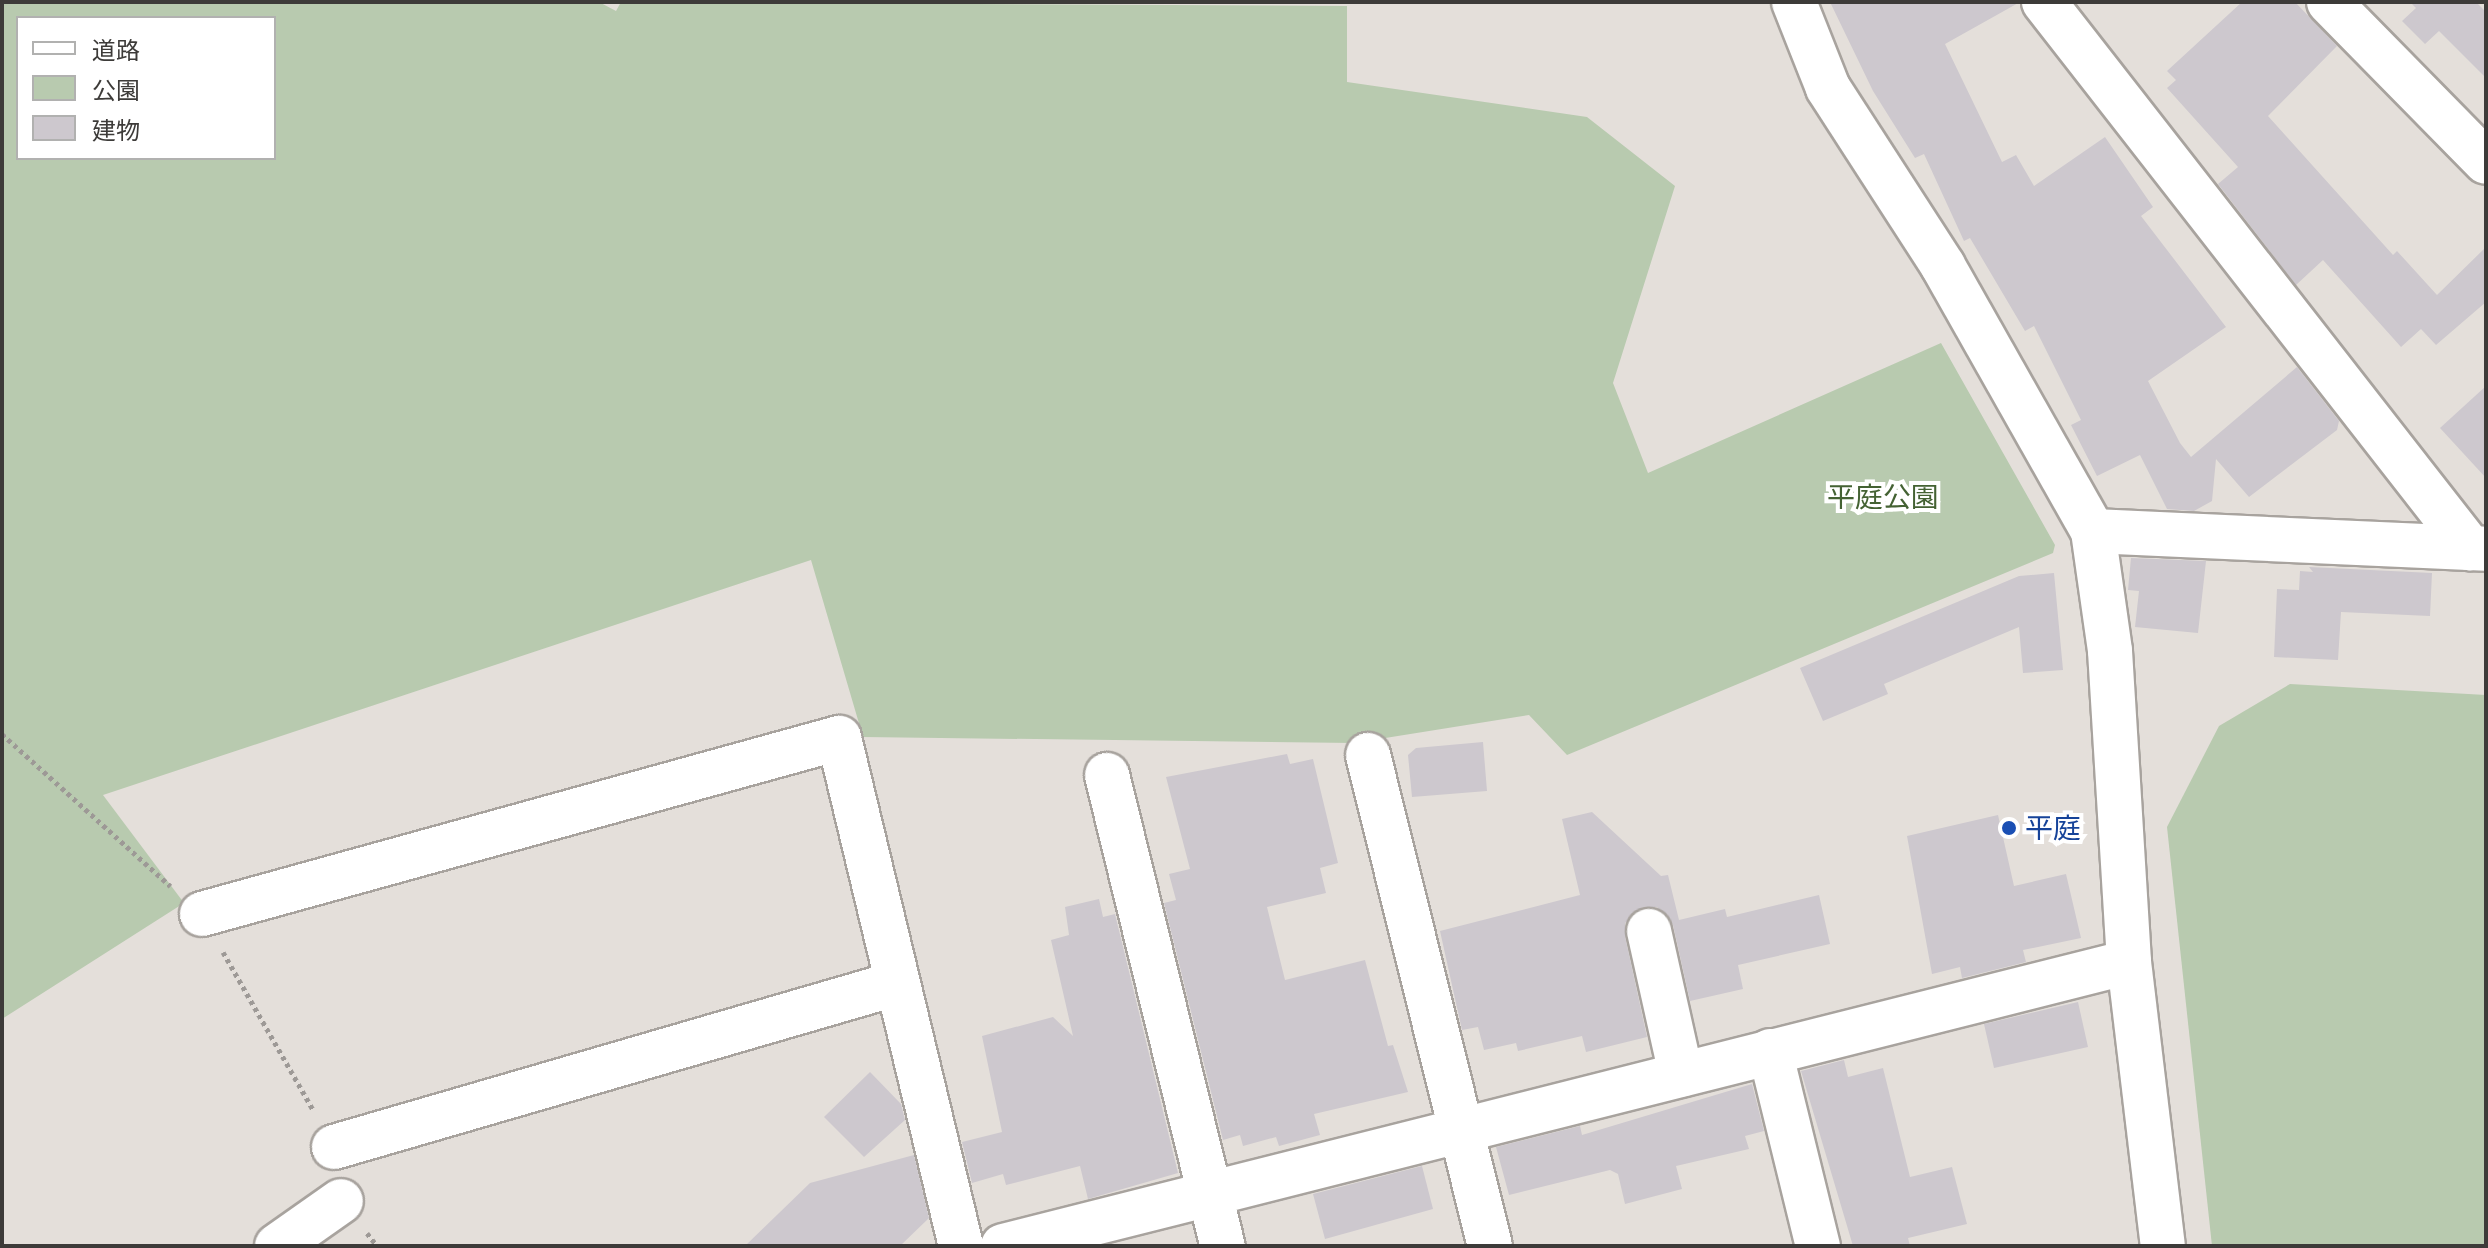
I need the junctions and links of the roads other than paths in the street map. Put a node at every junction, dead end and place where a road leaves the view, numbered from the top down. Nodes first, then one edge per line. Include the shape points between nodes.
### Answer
1 (1794, 2) edge
2 (2044, 2) edge
3 (2329, 2) edge
4 (2486, 162) edge
5 (2093, 531) junction
6 (2478, 548) edge
7 (1368, 755) dead end
8 (1107, 775) dead end
9 (202, 914) dead end
10 (1649, 931) dead end
11 (2129, 962) junction
12 (898, 983) junction
13 (1770, 1051) junction
14 (1681, 1074) junction
15 (1462, 1131) junction
16 (334, 1147) dead end
17 (1210, 1195) junction
18 (341, 1201) dead end
19 (277, 1246) edge
20 (961, 1246) edge
21 (1003, 1246) edge
22 (1223, 1246) edge
23 (1490, 1246) edge
24 (1818, 1246) edge
25 (2163, 1246) edge

1 - 5 street via 1828,88 1943,266
2 - 6 street
3 - 4 street
5 - 6 street
5 - 11 street via 2110,651
7 - 15 street
8 - 17 street
9 - 12 street via 839,738
10 - 14 street
11 - 13 street
11 - 25 street
12 - 16 street
12 - 20 street
13 - 14 street
13 - 24 street
14 - 15 street
15 - 17 street
15 - 23 street
17 - 21 street
17 - 22 street
18 - 19 street

